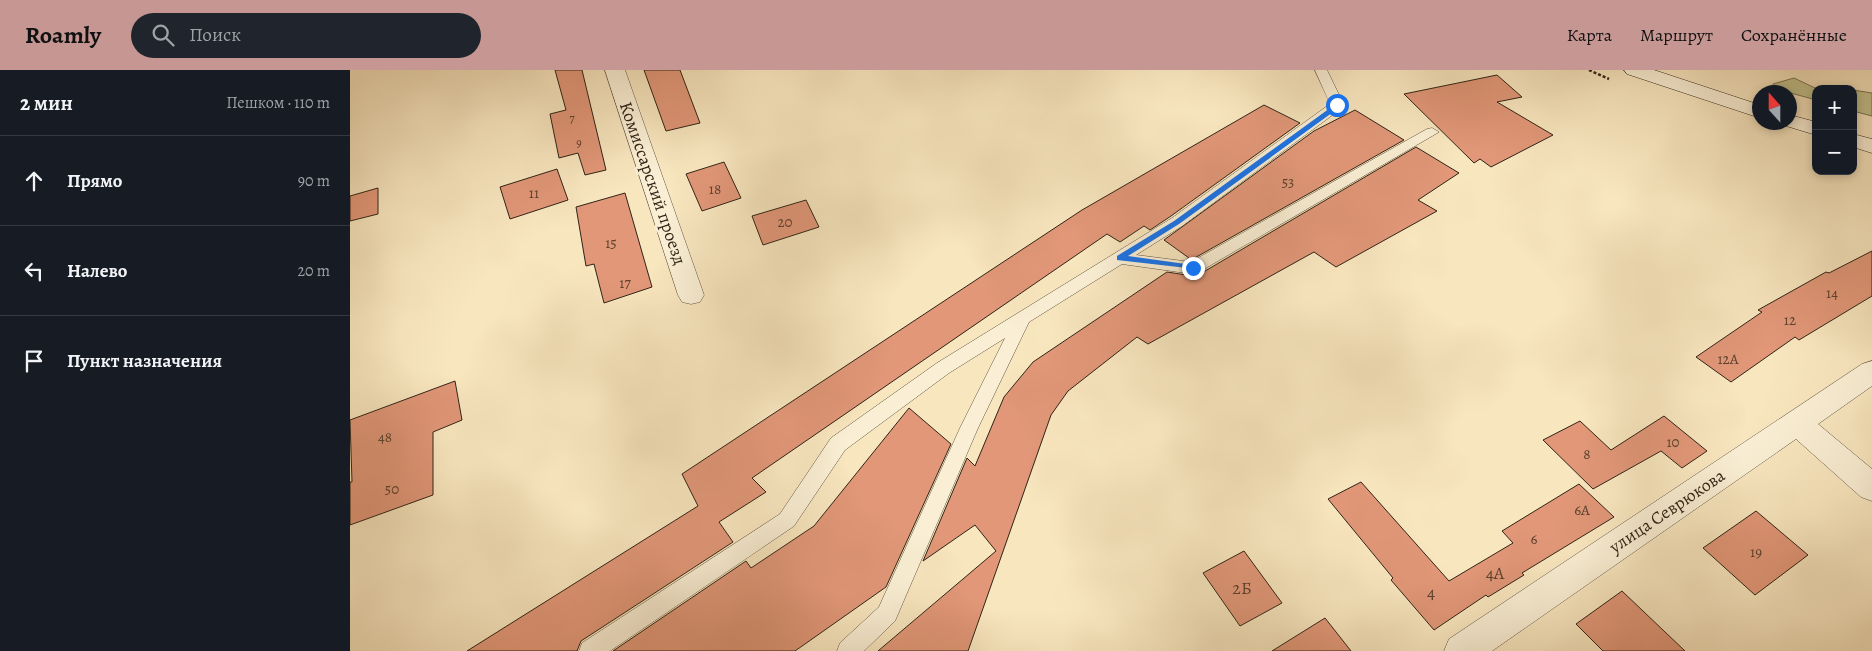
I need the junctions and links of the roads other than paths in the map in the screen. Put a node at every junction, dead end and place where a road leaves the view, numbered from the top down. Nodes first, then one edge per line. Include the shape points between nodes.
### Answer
1 (615, 70) edge
2 (1321, 70) edge
3 (1634, 70) edge
4 (1752, 109) edge
5 (1797, 123) edge
6 (1812, 129) edge
7 (1432, 132) dead end
8 (1857, 141) edge
9 (1872, 146) edge
10 (1120, 258) junction
11 (692, 295) dead end
12 (1024, 317) junction
13 (1872, 372) edge
14 (1796, 422) junction
15 (1872, 488) edge
16 (590, 651) edge
17 (848, 651) edge
18 (1462, 651) edge

1 - 11 street, Комиссарский проезд
2 - 10 lane via 1337,105 1177,222
3 - 4 street
5 - 6 street
7 - 10 lane via 1193,268
8 - 9 street
10 - 12 lane
12 - 16 lane via 943,368 838,444 787,520
12 - 17 lane via 969,428 887,614
13 - 14 street, улица Севрюкова
14 - 15 street
14 - 18 street, улица Севрюкова

